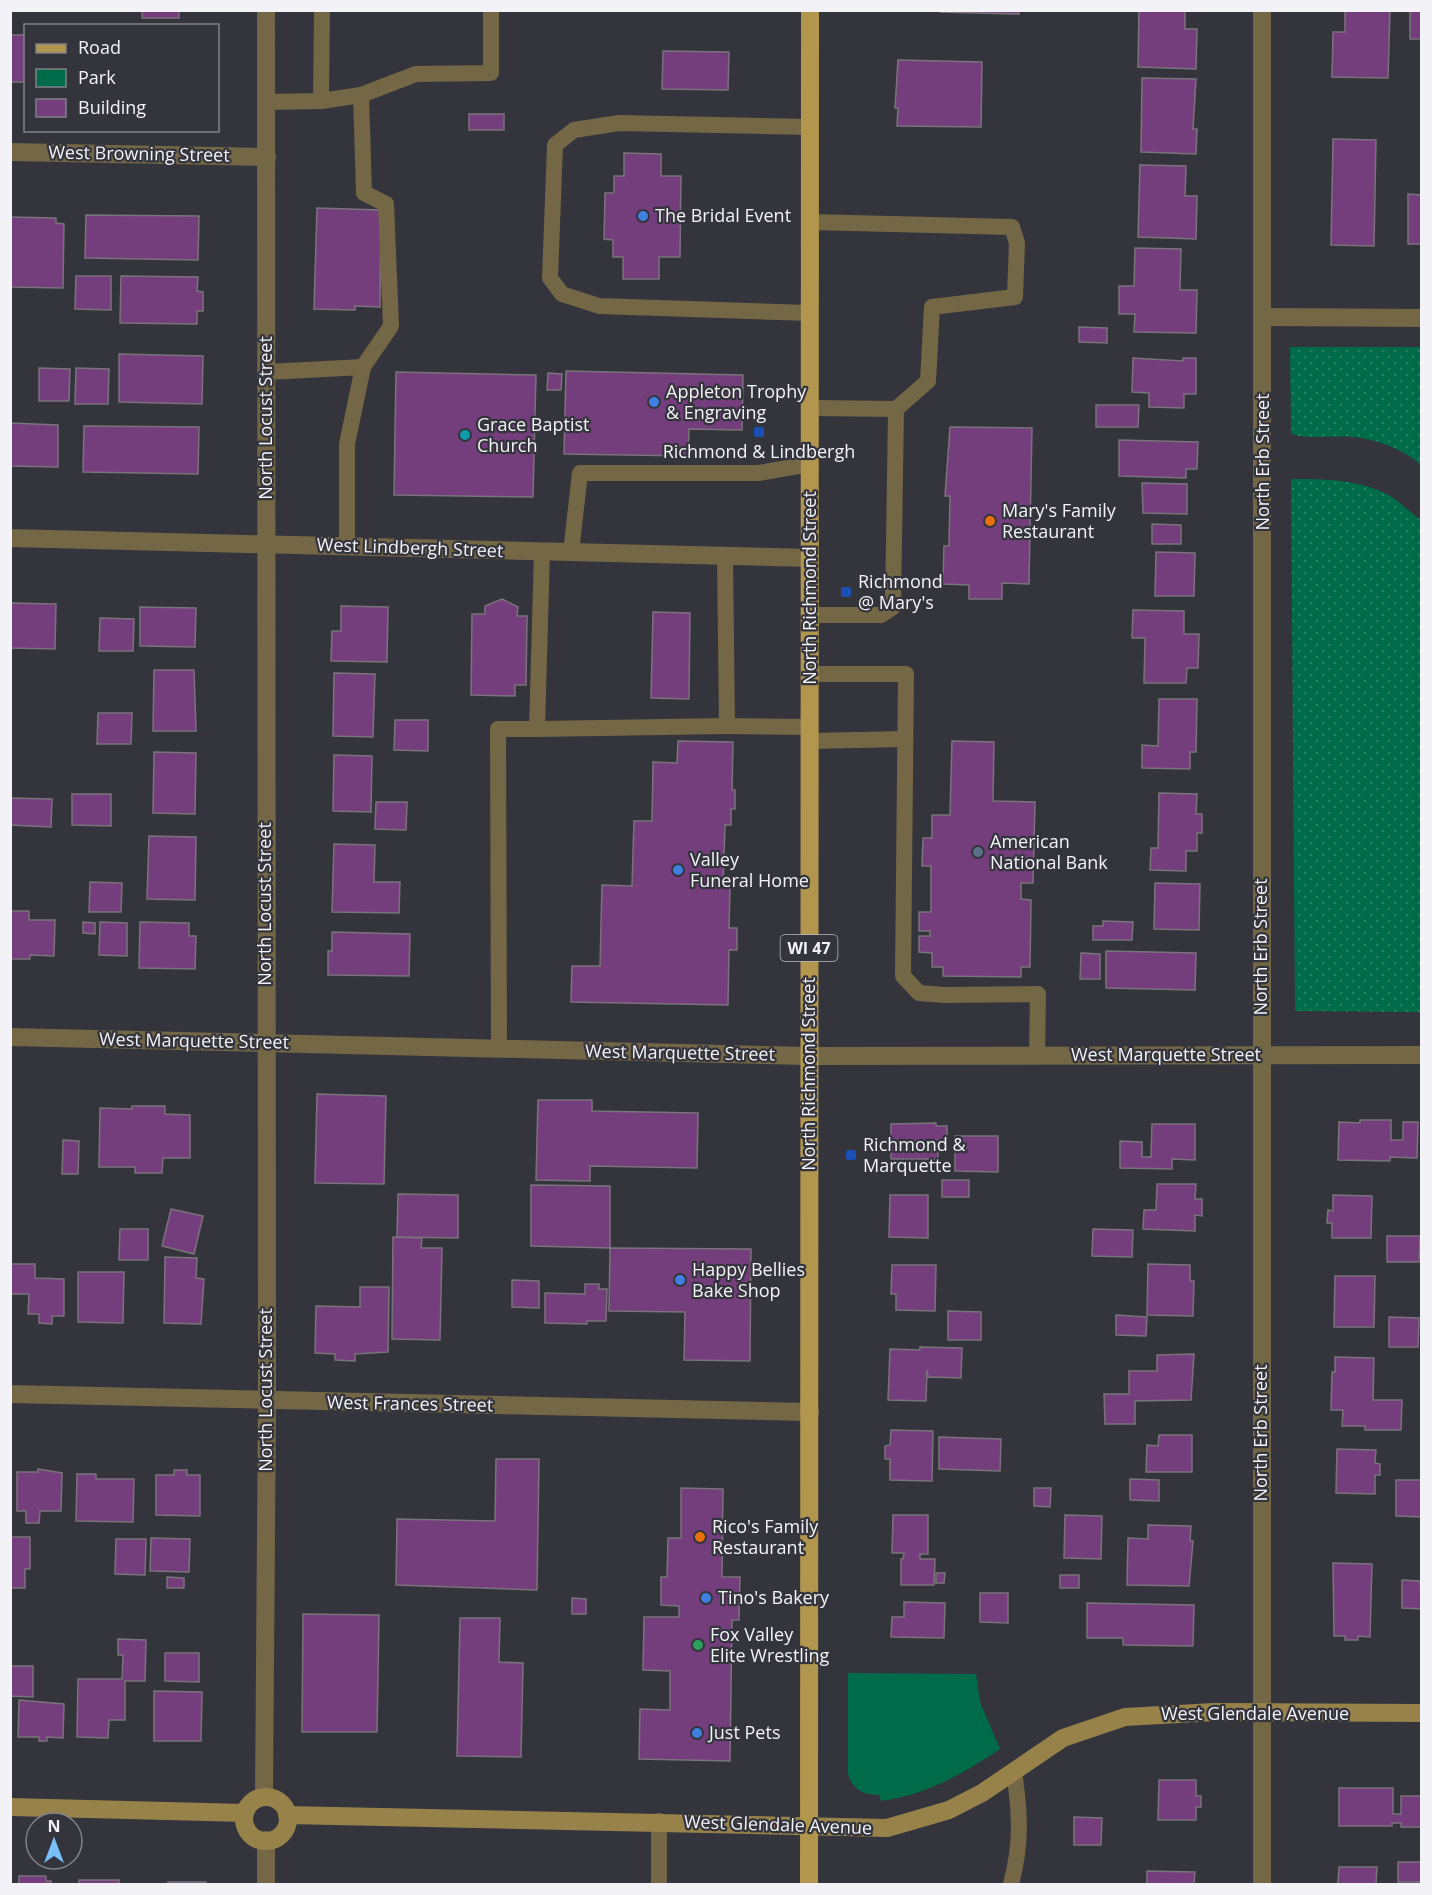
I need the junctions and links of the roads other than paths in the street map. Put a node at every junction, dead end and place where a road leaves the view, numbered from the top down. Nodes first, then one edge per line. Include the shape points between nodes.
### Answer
1 (266, 10) edge
2 (322, 10) edge
3 (491, 10) edge
4 (810, 10) edge
5 (1262, 10) edge
6 (361, 95) junction
7 (321, 101) junction
8 (268, 102) junction
9 (810, 127) junction
10 (10, 152) edge
11 (267, 157) junction
12 (810, 222) junction
13 (810, 313) junction
14 (1263, 317) junction
15 (1422, 318) edge
16 (363, 367) junction
17 (267, 372) junction
18 (810, 408) junction
19 (896, 409) junction
20 (810, 464) junction
21 (10, 538) edge
22 (266, 544) junction
23 (347, 546) junction
24 (542, 552) junction
25 (571, 552) junction
26 (725, 556) junction
27 (810, 558) junction
28 (810, 615) junction
29 (810, 674) junction
30 (727, 726) junction
31 (537, 729) junction
32 (810, 734) junction
33 (905, 739) junction
34 (10, 1037) edge
35 (265, 1043) junction
36 (499, 1048) junction
37 (1261, 1054) junction
38 (1422, 1055) edge
39 (808, 1056) junction
40 (1037, 1056) junction
41 (10, 1394) edge
42 (267, 1401) junction
43 (810, 1412) junction
44 (1262, 1713) junction
45 (1422, 1713) edge
46 (1014, 1771) junction
47 (264, 1797) junction
48 (10, 1807) edge
49 (245, 1813) junction
50 (287, 1815) junction
51 (659, 1821) junction
52 (810, 1827) junction
53 (266, 1840) junction
54 (266, 1884) edge
55 (659, 1884) edge
56 (809, 1884) edge
57 (1011, 1884) edge
58 (1262, 1884) edge

1 - 8 street, North Locust Street
2 - 7 lane
3 - 6 lane via 491,73 416,75
4 - 9 main road, North Richmond Street / WI 47
5 - 14 street, North Erb Street
6 - 7 lane
6 - 16 lane via 364,193 386,204 391,326
7 - 8 lane
8 - 11 street, North Locust Street
9 - 12 main road, North Richmond Street / WI 47
9 - 13 lane via 619,123 574,130 555,144 550,278 562,294 599,306
10 - 11 street, West Browning Street
11 - 17 street, North Locust Street
12 - 13 main road, North Richmond Street / WI 47
12 - 19 lane via 1012,227 1017,243 1015,297 932,307 928,381
13 - 18 main road, North Richmond Street / WI 47
14 - 15 street
14 - 37 street, North Erb Street
16 - 17 lane
16 - 23 lane via 347,444
17 - 22 street, North Locust Street
18 - 19 lane
18 - 20 main road, North Richmond Street / WI 47
19 - 28 lane via 893,607 881,615
20 - 25 lane via 759,472 580,473
20 - 27 main road, North Richmond Street / WI 47
21 - 22 street, West Lindbergh Street
22 - 23 street, West Lindbergh Street
22 - 35 street, North Locust Street
23 - 24 street, West Lindbergh Street
24 - 25 street, West Lindbergh Street
24 - 31 lane
25 - 26 street, West Lindbergh Street
26 - 27 street, West Lindbergh Street
26 - 30 lane
27 - 28 main road, North Richmond Street / WI 47
28 - 29 main road, North Richmond Street / WI 47
29 - 32 main road, North Richmond Street / WI 47
29 - 33 lane via 906,674
30 - 31 lane
30 - 32 lane
31 - 36 lane via 498,729
32 - 33 lane
32 - 39 main road, North Richmond Street / WI 47
33 - 40 lane via 903,976 919,993 1038,994
34 - 35 street, West Marquette Street
35 - 36 street, West Marquette Street
35 - 42 street, North Locust Street
36 - 39 street, West Marquette Street
37 - 38 street, West Marquette Street
37 - 40 street, West Marquette Street
37 - 44 street, North Erb Street
39 - 40 street, West Marquette Street
39 - 43 main road, North Richmond Street / WI 47
41 - 42 street, West Frances Street
42 - 43 street, West Frances Street
42 - 47 street, North Locust Street
43 - 52 main road, North Richmond Street / WI 47
44 - 45 street, West Glendale Avenue
44 - 46 street, West Glendale Avenue via 1158,1713 1125,1717 1063,1738
44 - 58 street, North Erb Street
46 - 52 street, West Glendale Avenue via 949,1810 912,1822 868,1829
46 - 57 lane via 1020,1833
47 - 49 street via 252,1803
47 - 50 street via 276,1800
48 - 49 street
49 - 53 street via 249,1832
50 - 51 street, West Glendale Avenue
50 - 53 street via 283,1833
51 - 52 street, West Glendale Avenue
51 - 55 lane
52 - 56 main road, North Richmond Street / WI 47
53 - 54 street

